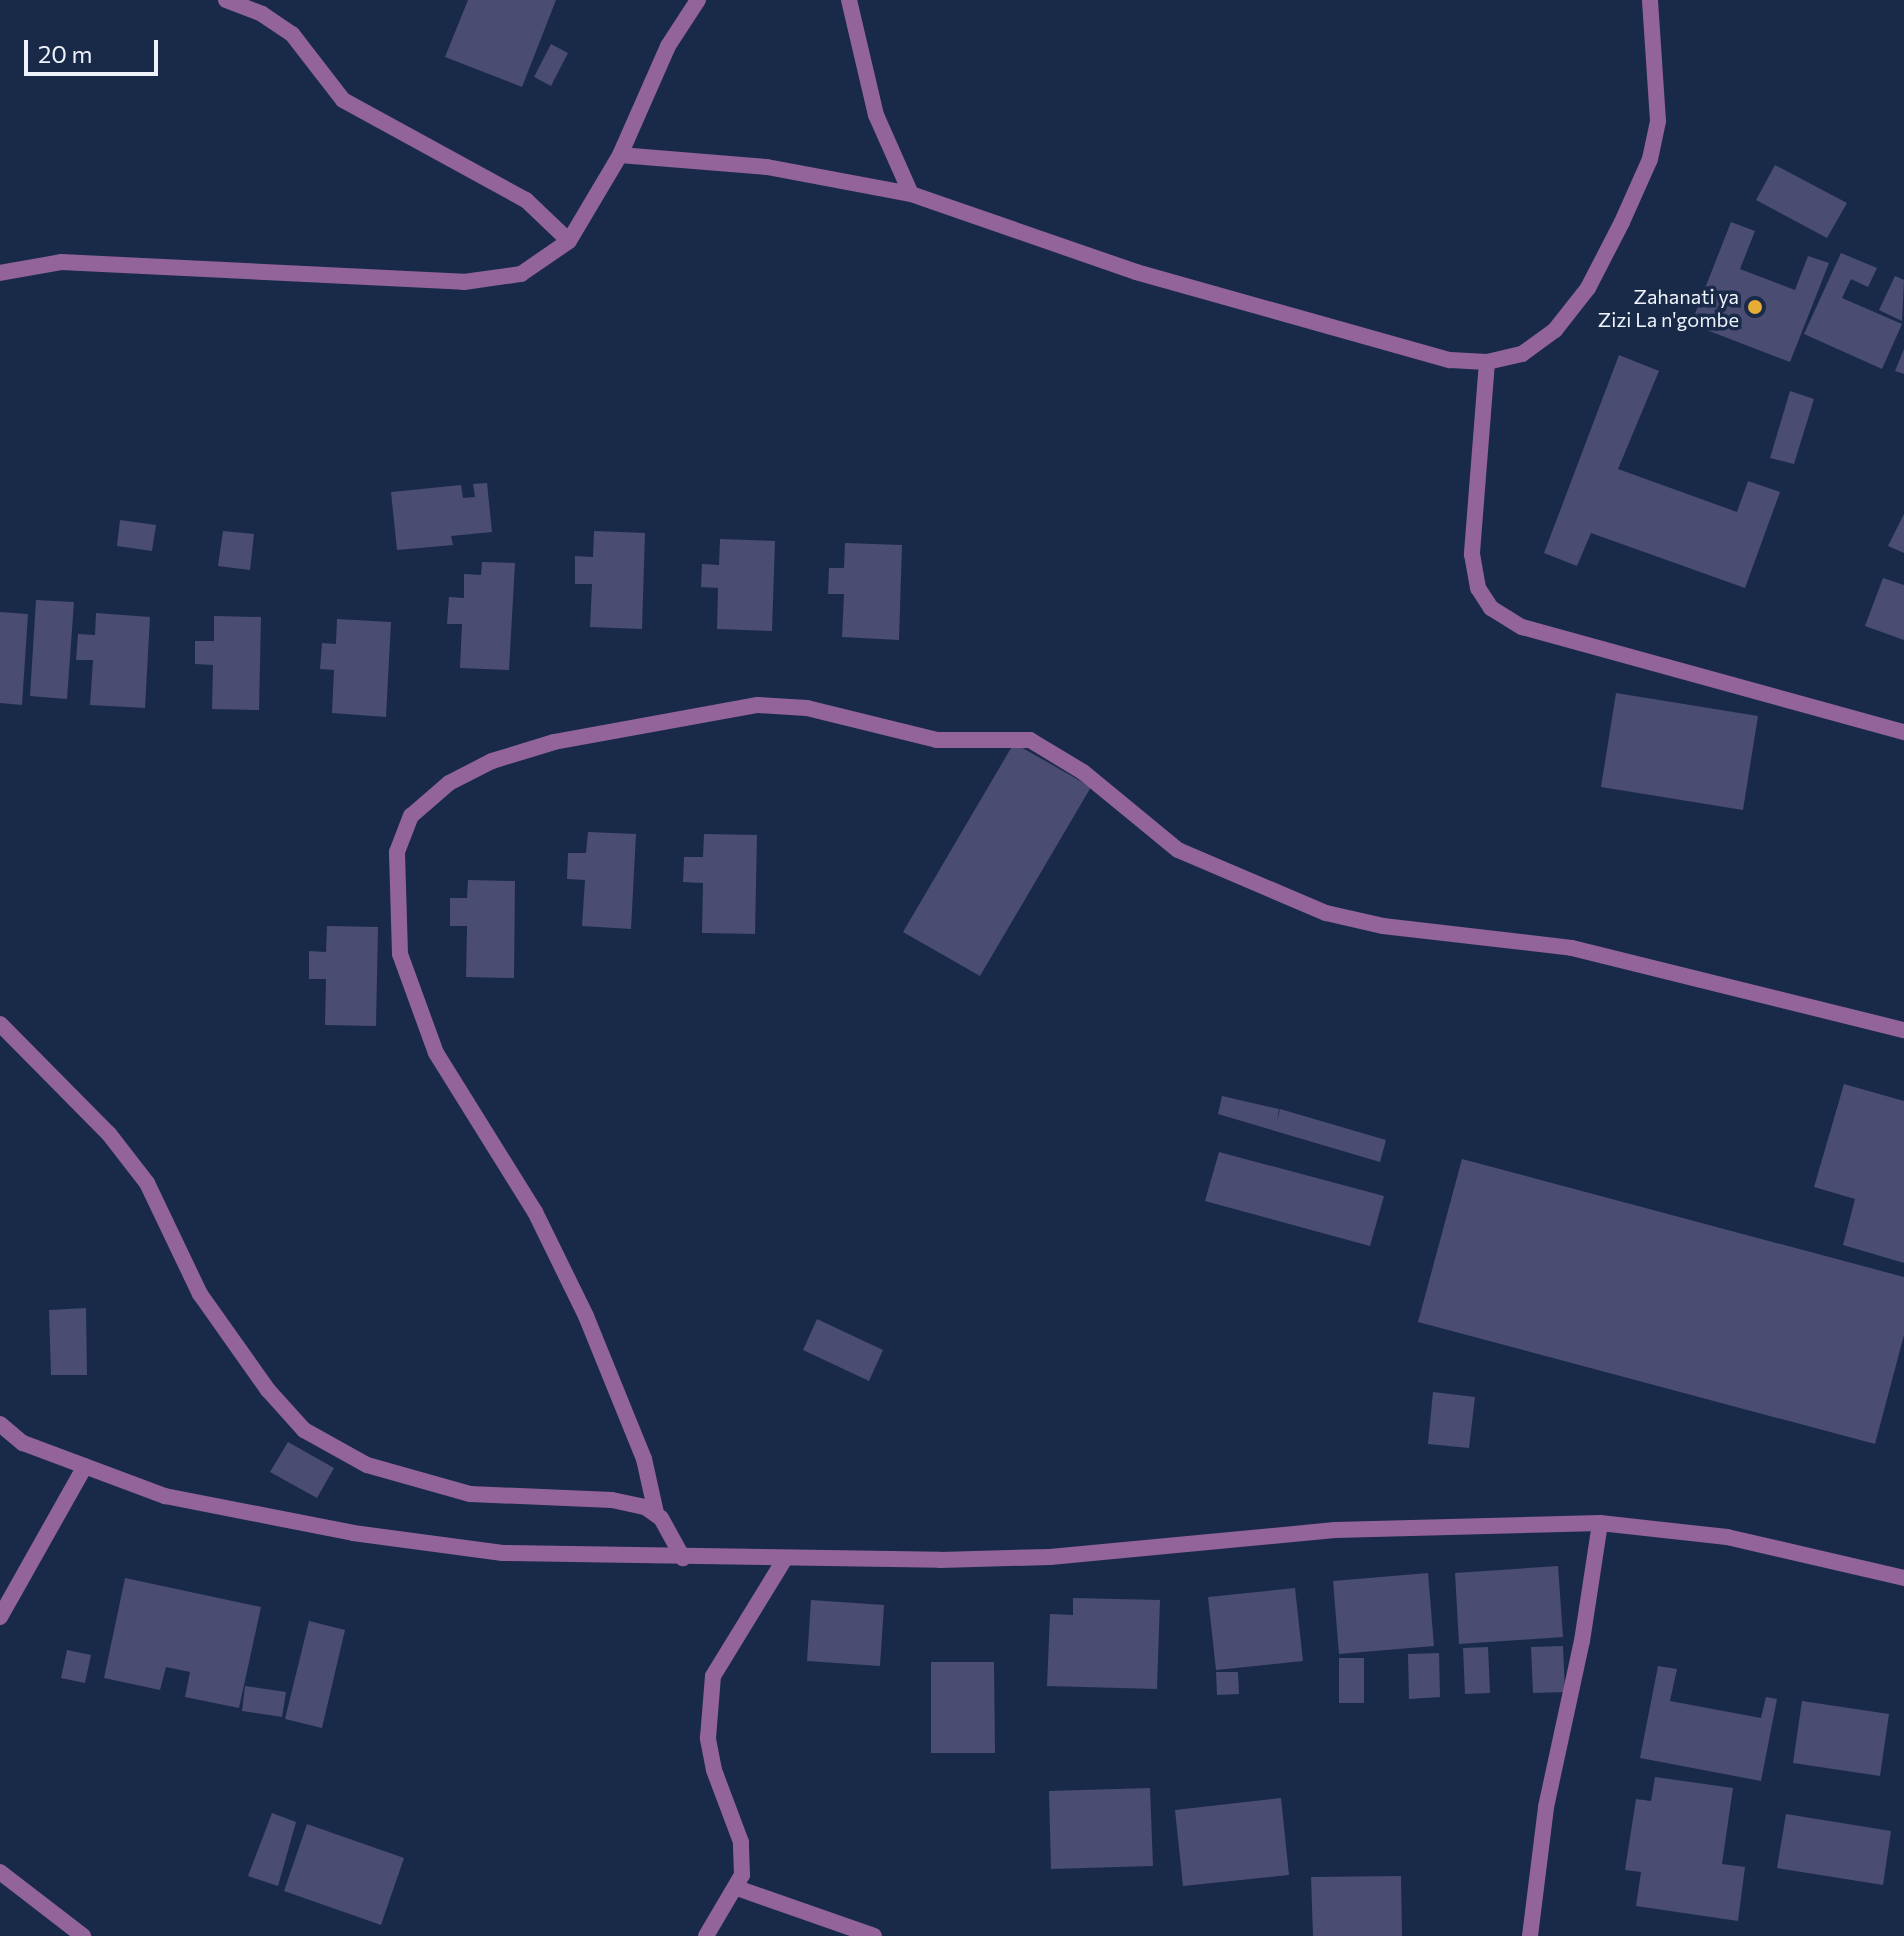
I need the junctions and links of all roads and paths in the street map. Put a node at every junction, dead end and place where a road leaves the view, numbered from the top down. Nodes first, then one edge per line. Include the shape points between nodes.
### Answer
1 (226, 0) edge
2 (698, 0) edge
3 (849, 0) edge
4 (1650, 0) edge
5 (620, 155) junction
6 (911, 194) junction
7 (569, 241) junction
8 (0, 273) edge
9 (1487, 362) junction
10 (1904, 732) edge
11 (0, 1024) edge
12 (1904, 1030) edge
13 (0, 1424) edge
14 (85, 1466) junction
15 (656, 1513) junction
16 (1600, 1523) junction
17 (683, 1558) junction
18 (784, 1560) junction
19 (1904, 1578) edge
20 (1, 1615) edge
21 (0, 1872) edge
22 (737, 1888) junction
23 (83, 1936) edge
24 (706, 1936) edge
25 (874, 1936) edge
26 (1530, 1936) edge

1 - 7 street via 262,14 292,34 343,100 526,200
2 - 5 street via 668,46
3 - 6 street via 876,115
4 - 9 street via 1658,121 1650,159 1628,209 1588,288 1555,330 1522,354
5 - 6 street via 767,167
5 - 7 street
6 - 9 street via 1136,272 1450,360
7 - 8 street via 521,274 464,282 365,273 61,262
9 - 10 street via 1472,554 1478,588 1491,608 1522,627
11 - 15 street via 109,1134 147,1183 200,1294 268,1390 304,1430 367,1465 431,1485 496,1496 612,1500
12 - 15 street via 1572,948 1383,926 1326,913 1178,850 1083,772 1030,740 937,740 807,708 758,705 554,742 492,761 449,783 411,816 397,852 400,954 436,1053 535,1212 586,1316 644,1459
13 - 14 street via 23,1443
14 - 17 street via 165,1496 428,1546
14 - 20 street
15 - 17 street
16 - 18 street via 1335,1530 1050,1557
16 - 19 street via 1727,1537
16 - 26 street via 1582,1641 1546,1807
17 - 18 street
18 - 22 street via 713,1676 708,1738 741,1842
21 - 23 street
22 - 24 street
22 - 25 street

